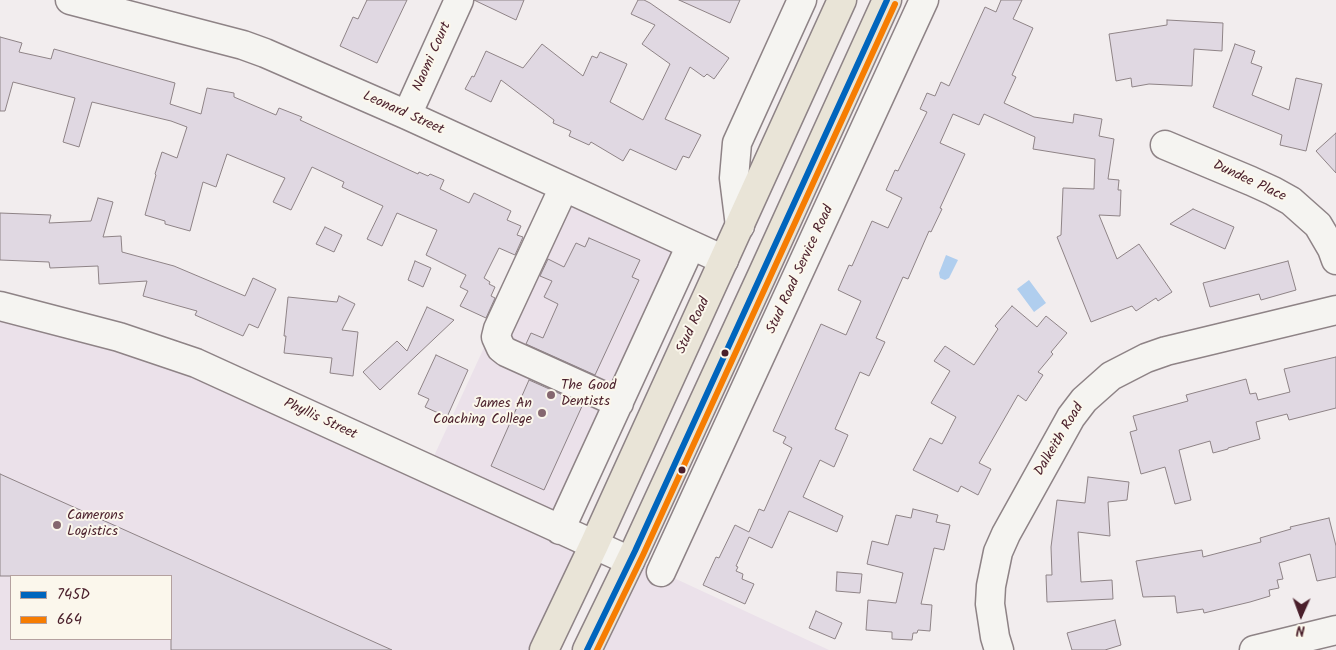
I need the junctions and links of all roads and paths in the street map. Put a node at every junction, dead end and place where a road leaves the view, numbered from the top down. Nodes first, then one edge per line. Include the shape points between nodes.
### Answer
1 (70, 0) edge
2 (459, 0) edge
3 (802, 0) edge
4 (842, 0) edge
5 (887, 0) edge
6 (924, 0) edge
7 (407, 115) junction
8 (1164, 145) dead end
9 (564, 187) junction
10 (740, 226) junction
11 (691, 245) junction
12 (724, 260) junction
13 (1336, 260) edge
14 (0, 306) edge
15 (1336, 310) edge
16 (618, 403) junction
17 (560, 530) junction
18 (676, 540) junction
19 (594, 545) junction
20 (632, 556) junction
21 (661, 572) dead end
22 (1336, 630) edge
23 (544, 650) edge
24 (587, 650) edge
25 (999, 650) edge
26 (1254, 650) edge

1 - 7 street, Leonard Street via 243,45
2 - 7 street, Naomi Court
3 - 10 street via 737,143 734,178
4 - 10 main road, Stud Road
5 - 20 main road
6 - 18 street, Stud Road Service Road
7 - 9 street, Leonard Street
8 - 13 street, Dundee Place via 1291,201 1318,225
9 - 11 street, Leonard Street
9 - 16 street via 496,337 506,352
10 - 12 main road, Stud Road
11 - 12 street, Leonard Street
11 - 16 street
12 - 19 main road, Stud Road
14 - 17 street, Phyllis Street via 127,340 196,363
15 - 25 street, Dalkeith Road via 1152,355 1111,376 1084,400 1071,417 998,552 990,604
16 - 17 street
17 - 19 street, Phyllis Street
18 - 20 street
18 - 21 street, Stud Road Service Road
19 - 20 street, Phyllis Street
19 - 23 main road, Stud Road
20 - 24 main road
22 - 26 street

